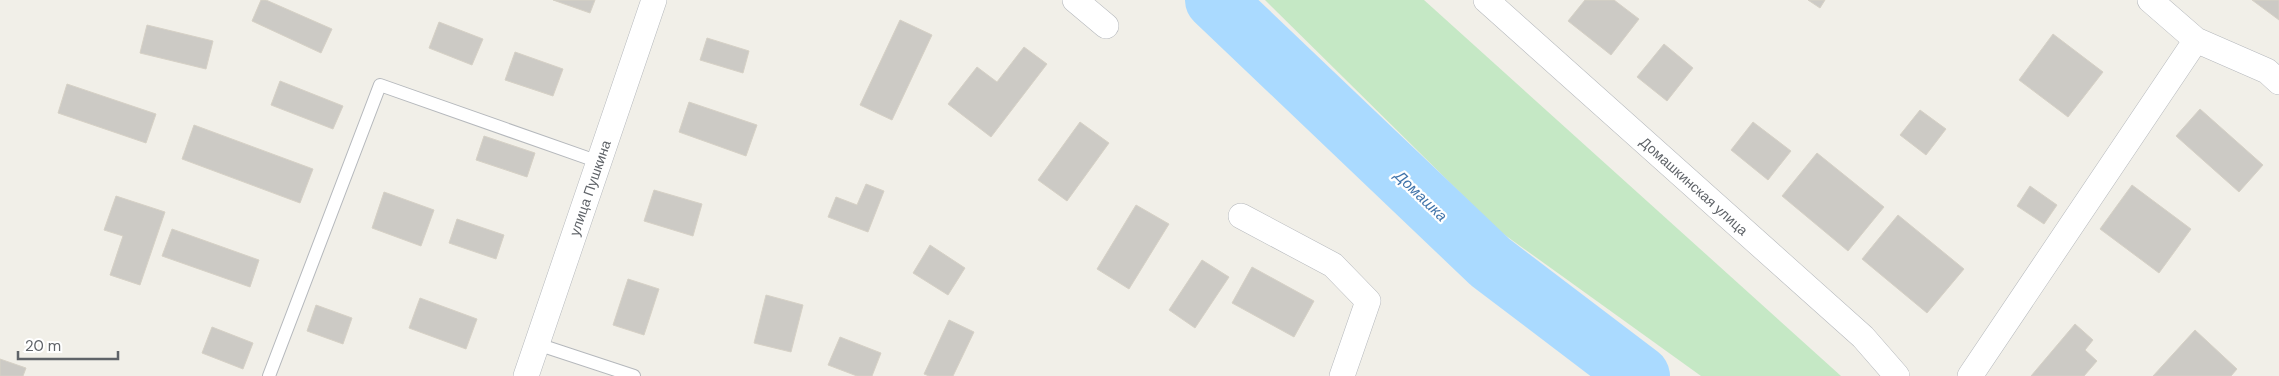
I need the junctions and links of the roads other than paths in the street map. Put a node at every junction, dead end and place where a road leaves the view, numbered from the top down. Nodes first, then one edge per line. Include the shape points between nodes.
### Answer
1 (654, 0) edge
2 (1074, 0) edge
3 (1486, 0) edge
4 (2150, 0) edge
5 (1106, 26) dead end
6 (2196, 40) junction
7 (2279, 82) edge
8 (599, 162) junction
9 (1241, 216) dead end
10 (537, 344) junction
11 (269, 376) edge
12 (526, 376) edge
13 (634, 376) edge
14 (1342, 376) edge
15 (1897, 376) edge
16 (1970, 376) edge

1 - 8 street, улица Пушкина
2 - 5 street
3 - 15 street, Домашкинская улица via 1863,337
4 - 6 street
6 - 7 street via 2267,71
6 - 16 street
8 - 10 street, улица Пушкина
8 - 11 lane via 380,85
9 - 14 street via 1332,265 1368,301
10 - 12 street, улица Пушкина
10 - 13 lane

